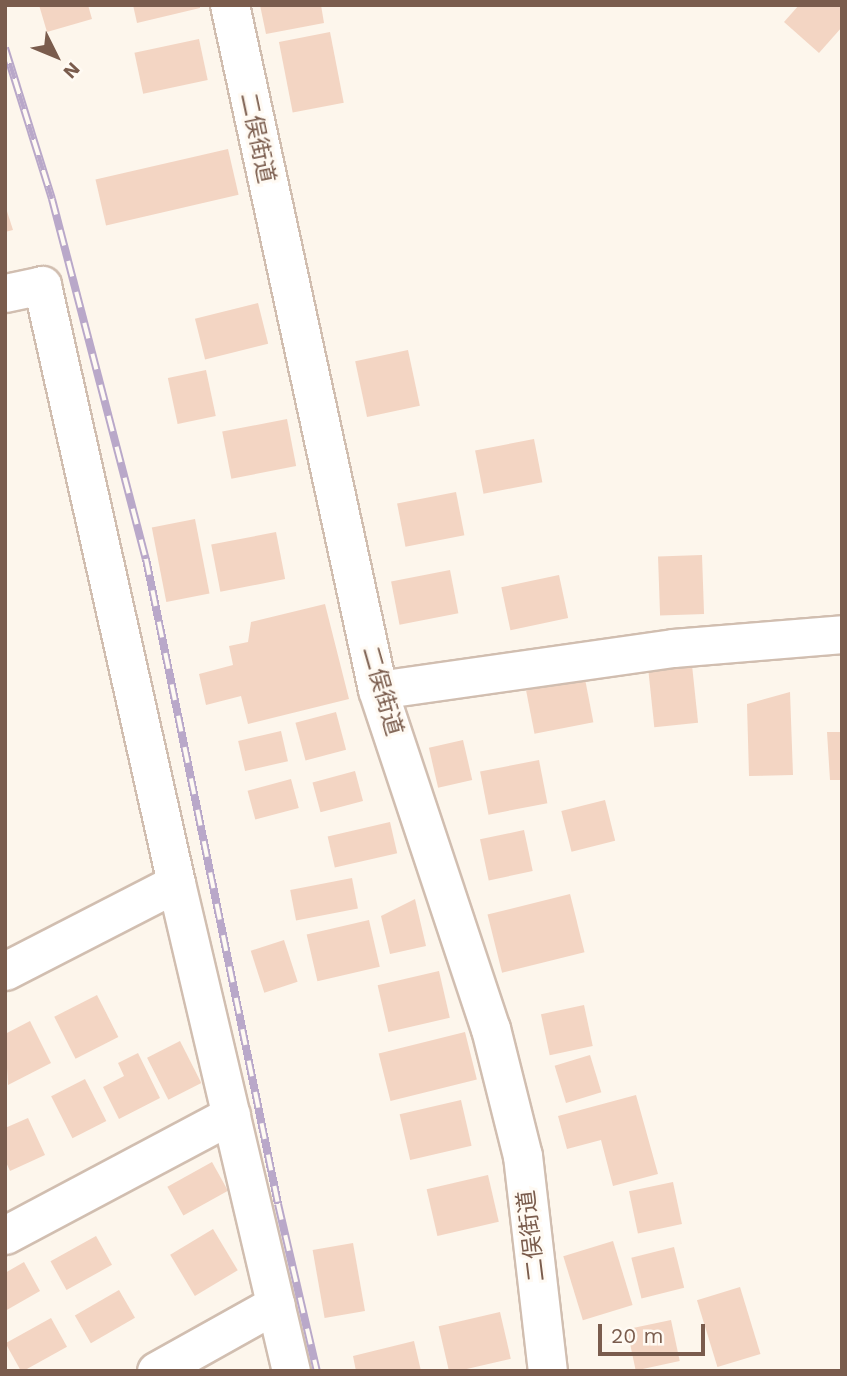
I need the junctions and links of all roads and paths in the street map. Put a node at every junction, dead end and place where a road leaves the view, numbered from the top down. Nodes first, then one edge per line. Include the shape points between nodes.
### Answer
1 (230, 5) edge
2 (5, 293) edge
3 (842, 634) edge
4 (378, 690) junction
5 (176, 883) junction
6 (8, 959) edge
7 (231, 1115) junction
8 (5, 1235) edge
9 (276, 1304) junction
10 (156, 1371) edge
11 (291, 1371) edge
12 (548, 1371) edge

1 - 4 street, 二俣街道
2 - 5 street via 42,285
3 - 4 street via 673,648
4 - 12 street, 二俣街道 via 491,1029 520,1144
5 - 6 street
5 - 7 street
7 - 8 street
7 - 9 street
9 - 10 street
9 - 11 street

